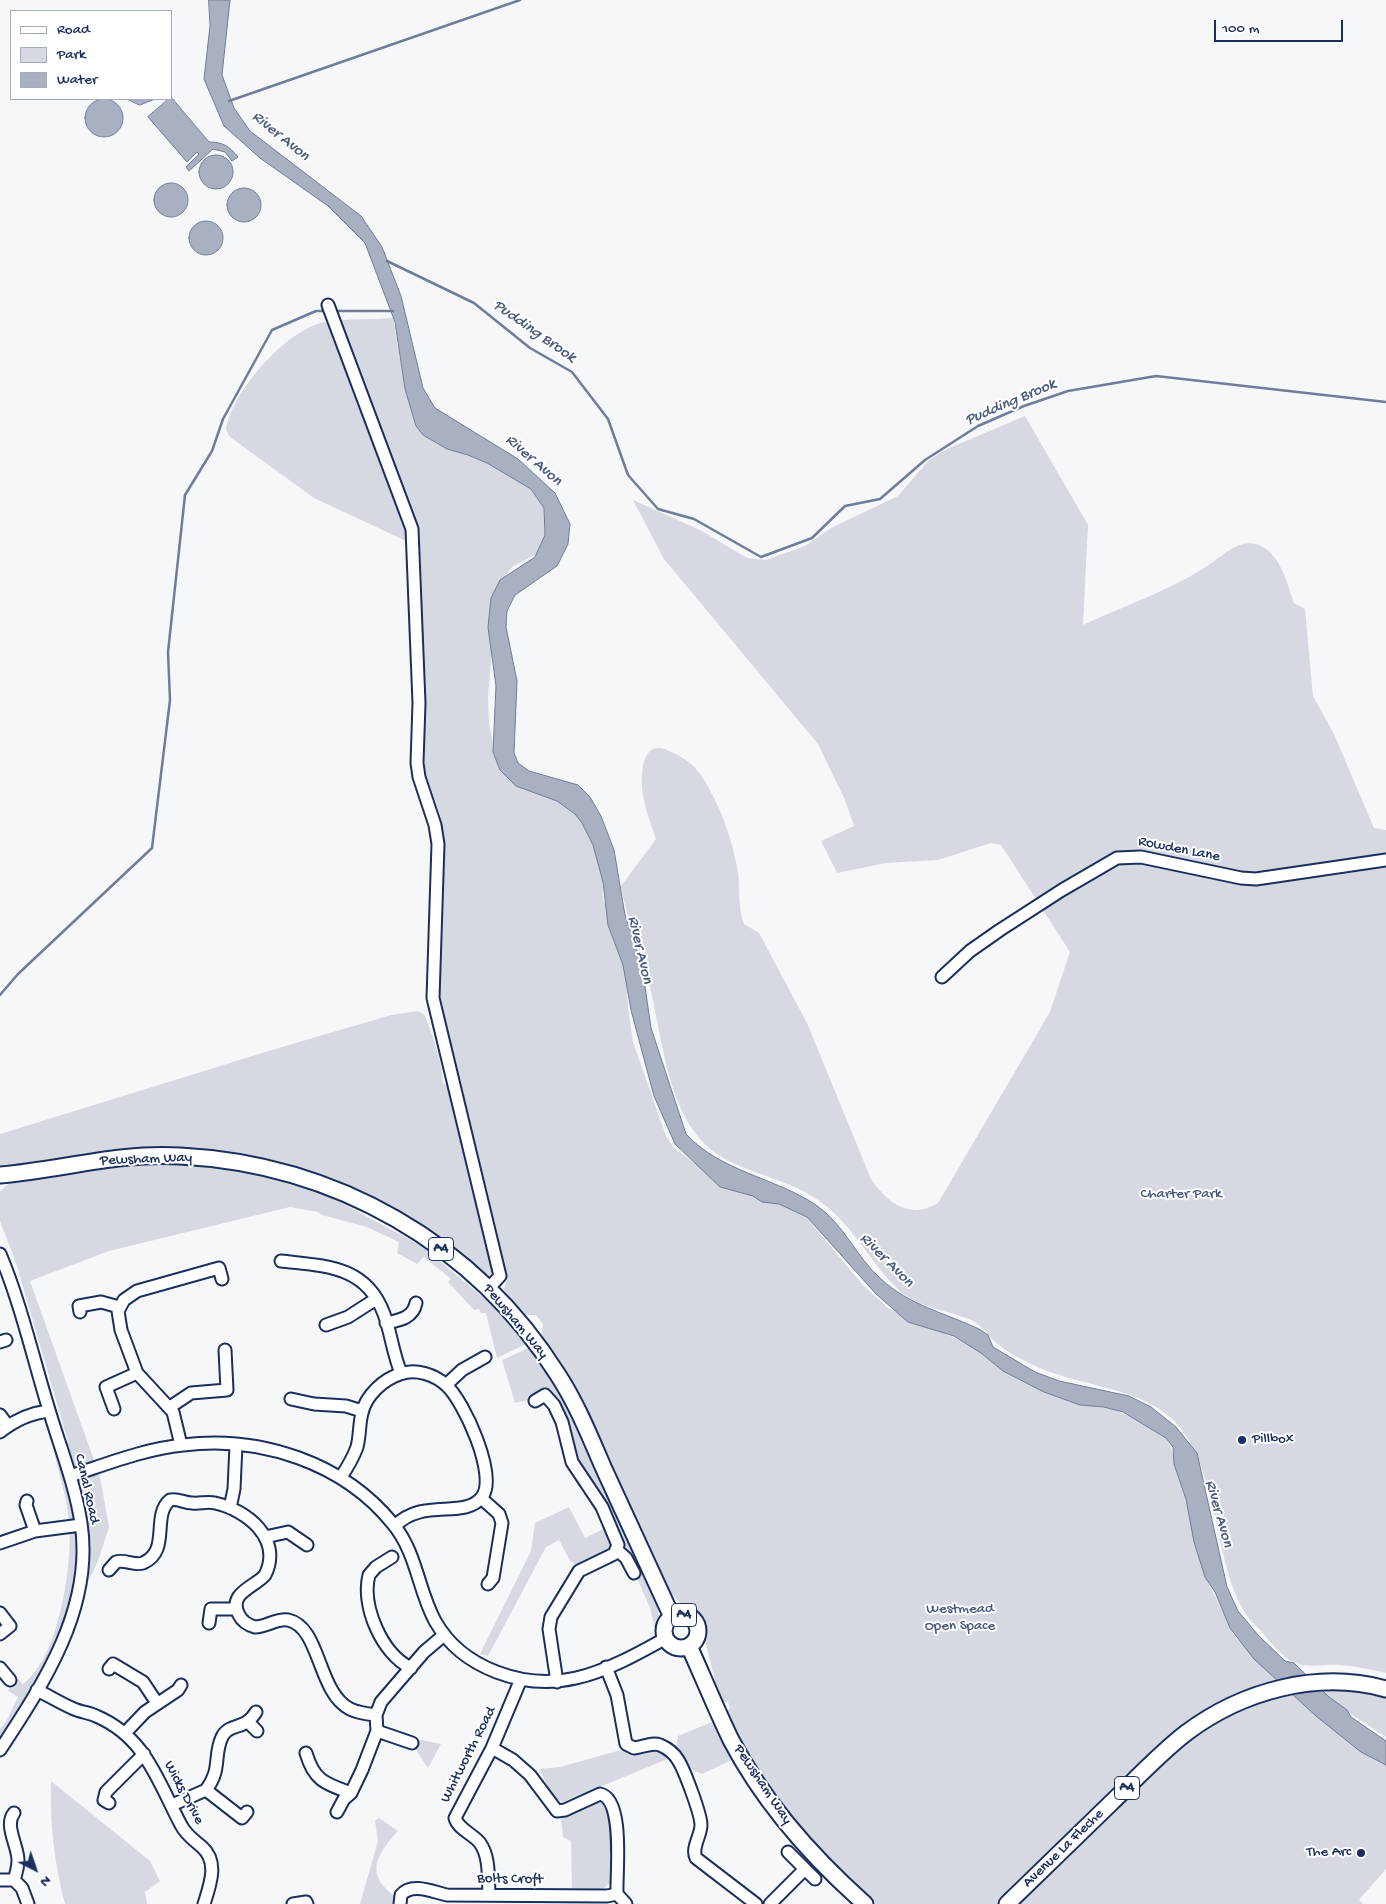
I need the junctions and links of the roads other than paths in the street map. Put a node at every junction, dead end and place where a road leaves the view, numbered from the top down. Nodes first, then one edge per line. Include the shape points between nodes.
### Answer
1 (328, 305) dead end
2 (1386, 860) edge
3 (942, 977) dead end
4 (21, 1173) junction
5 (0, 1175) edge
6 (0, 1186) edge
7 (0, 1254) edge
8 (280, 1260) dead end
9 (221, 1271) dead end
10 (489, 1288) junction
11 (376, 1299) junction
12 (416, 1303) dead end
13 (79, 1307) dead end
14 (119, 1307) junction
15 (386, 1323) junction
16 (332, 1326) dead end
17 (225, 1350) dead end
18 (485, 1357) dead end
19 (137, 1373) junction
20 (401, 1373) junction
21 (446, 1385) junction
22 (291, 1399) dead end
23 (535, 1401) dead end
24 (170, 1407) junction
25 (114, 1409) dead end
26 (49, 1411) junction
27 (362, 1411) junction
28 (0, 1415) edge
29 (4, 1429) edge
30 (181, 1445) junction
31 (236, 1445) junction
32 (70, 1476) junction
33 (341, 1477) junction
34 (481, 1498) junction
35 (24, 1505) dead end
36 (230, 1508) junction
37 (81, 1525) junction
38 (395, 1526) junction
39 (35, 1531) junction
40 (266, 1537) junction
41 (0, 1543) edge
42 (302, 1545) dead end
43 (617, 1550) junction
44 (392, 1557) dead end
45 (109, 1570) dead end
46 (634, 1573) dead end
47 (492, 1583) dead end
48 (236, 1609) junction
49 (0, 1613) edge
50 (672, 1618) junction
51 (209, 1623) dead end
52 (0, 1634) edge
53 (444, 1635) junction
54 (666, 1638) junction
55 (689, 1646) junction
56 (606, 1667) junction
57 (411, 1668) junction
58 (109, 1669) dead end
59 (521, 1679) junction
60 (557, 1682) junction
61 (1386, 1688) edge
62 (37, 1690) junction
63 (181, 1690) dead end
64 (157, 1703) junction
65 (256, 1712) dead end
66 (376, 1715) junction
67 (248, 1722) junction
68 (257, 1731) dead end
69 (377, 1731) junction
70 (125, 1733) junction
71 (406, 1743) dead end
72 (492, 1748) junction
73 (0, 1750) edge
74 (144, 1754) junction
75 (305, 1761) dead end
76 (206, 1790) junction
77 (352, 1793) junction
78 (104, 1803) dead end
79 (172, 1805) junction
80 (247, 1812) dead end
81 (337, 1812) dead end
82 (14, 1813) dead end
83 (788, 1852) dead end
84 (804, 1870) junction
85 (815, 1879) dead end
86 (0, 1880) edge
87 (14, 1880) junction
88 (489, 1894) junction
89 (616, 1894) junction
90 (28, 1904) edge
91 (204, 1904) edge
92 (293, 1904) edge
93 (307, 1904) edge
94 (400, 1904) edge
95 (626, 1904) edge
96 (756, 1904) edge
97 (770, 1904) edge
98 (865, 1904) edge
99 (1008, 1904) edge

1 - 10 street via 412,529 419,703 417,763 438,844 433,998 500,1276
2 - 3 street, Rowden Lane via 1241,878 1141,857 1117,858 1000,930 970,951
4 - 5 main road, Pewsham Way / A4
4 - 6 main road, Pewsham Way / A4
4 - 10 main road, Pewsham Way / A4 via 129,1158 179,1156 246,1162 305,1177 362,1200 426,1237
7 - 26 street, Canal Road
8 - 11 street via 293,1266 348,1272
9 - 14 street via 138,1291
10 - 50 main road, Pewsham Way / A4 via 559,1375
11 - 15 street
11 - 16 street
12 - 15 street via 407,1318
13 - 14 street via 102,1302
14 - 19 street via 119,1322
15 - 20 street
17 - 24 street via 227,1394 191,1393
18 - 21 street via 462,1370
19 - 24 street
19 - 25 street via 106,1384
20 - 21 street via 423,1373
20 - 27 street via 382,1384
21 - 34 street via 465,1412 482,1458 487,1481
22 - 27 street
23 - 43 street via 544,1395 554,1405 562,1422 572,1462 602,1507 618,1543
24 - 30 street via 176,1418
26 - 29 street via 36,1413
26 - 32 street, Canal Road
27 - 33 street via 355,1452
28 - 29 street
30 - 31 street
30 - 32 street via 150,1451
31 - 33 street via 280,1452
31 - 36 street
32 - 37 street, Canal Road
33 - 38 street via 368,1498
34 - 38 street via 466,1507 413,1513
34 - 47 street via 496,1510 502,1523
35 - 39 street
36 - 40 street via 256,1524
36 - 45 street via 214,1503 170,1500 160,1512 160,1540 151,1557 136,1564 116,1562
37 - 39 street
37 - 62 street, Canal Road via 80,1576 73,1614 63,1641
38 - 53 street via 410,1551 431,1612
39 - 41 street
40 - 42 street via 288,1532
40 - 48 street via 270,1556 267,1572 242,1592
43 - 46 street
43 - 60 street via 579,1571 551,1617 549,1629
44 - 57 street via 379,1559 368,1579 370,1616 394,1655
48 - 51 street via 211,1609
48 - 66 street via 240,1618 249,1625 260,1627 283,1620 299,1625 309,1637 315,1667 343,1704 357,1712
49 - 52 street via 15,1622
50 - 54 main road, A4 via 665,1626
50 - 55 main road, A4 via 688,1616 696,1623 696,1638
53 - 57 street
53 - 59 street via 472,1660
54 - 55 main road, A4 via 678,1648
54 - 56 street
55 - 98 main road, Pewsham Way / A4 via 731,1740 753,1777 806,1847
56 - 60 street via 579,1678
56 - 96 street via 617,1695 628,1746 662,1746 677,1758 682,1767 701,1820 694,1852 696,1858
57 - 66 street via 384,1696
58 - 64 street via 113,1664 143,1682
59 - 60 street
59 - 72 street, Whitworth Road
61 - 99 main road, Avenue La Fleche / A4 via 1324,1682 1262,1693 1226,1708 1183,1735
62 - 70 street, Wicks Drive via 75,1710 96,1716
62 - 73 street, Canal Road
63 - 64 street
64 - 70 street
65 - 67 street
66 - 69 street
67 - 68 street
67 - 76 street via 230,1728 221,1738 218,1768
69 - 71 street
69 - 77 street
70 - 74 street, Wicks Drive
72 - 88 street, Whitworth Road via 455,1818 484,1851
72 - 89 street via 530,1775 556,1811 566,1810 596,1795 602,1794 607,1798 617,1826
74 - 78 street via 113,1784
74 - 79 street, Wicks Drive
75 - 77 street via 321,1781
76 - 79 street
76 - 80 street via 242,1818
77 - 81 street via 344,1799
79 - 91 street, Wicks Drive via 186,1833 211,1859 212,1871
82 - 87 street via 10,1822 18,1869
83 - 84 street
84 - 85 street
84 - 97 street
86 - 87 street
87 - 90 street via 22,1888
88 - 89 street, Bolts Croft
88 - 94 street, Bolts Croft via 447,1895 409,1889 401,1895
89 - 95 street
92 - 93 street

